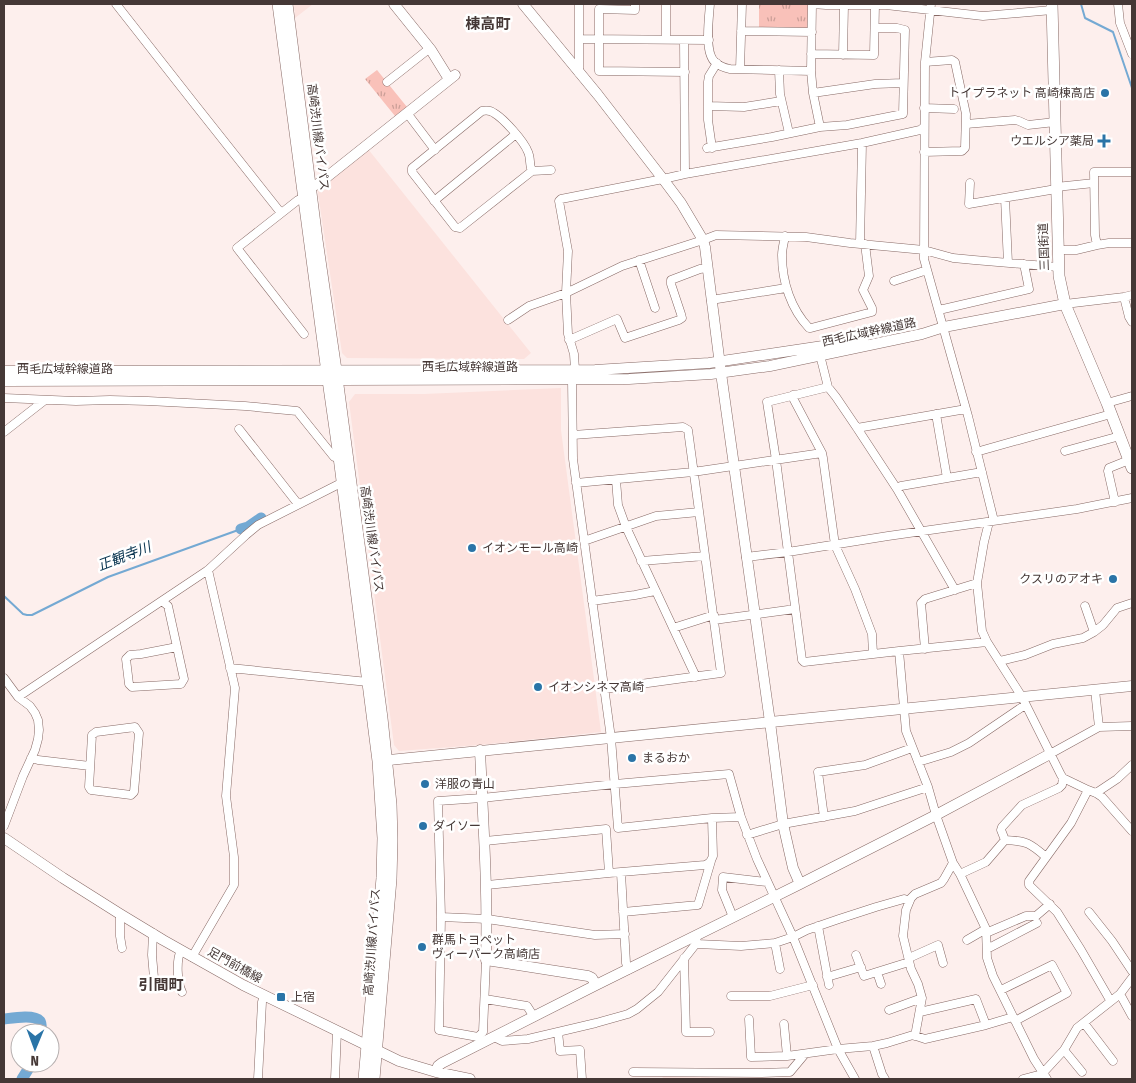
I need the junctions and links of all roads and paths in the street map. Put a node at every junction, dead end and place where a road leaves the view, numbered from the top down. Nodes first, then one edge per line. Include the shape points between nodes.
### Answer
1 (116, 4) edge
2 (278, 4) edge
3 (286, 4) edge
4 (394, 4) edge
5 (522, 4) edge
6 (579, 4) edge
7 (635, 4) edge
8 (666, 4) edge
9 (710, 4) edge
10 (742, 4) edge
11 (812, 4) edge
12 (875, 4) edge
13 (1118, 4) edge
14 (844, 5) edge
15 (910, 6) edge
16 (931, 7) edge
17 (1052, 7) edge
18 (876, 28) junction
19 (741, 31) junction
20 (812, 32) junction
21 (580, 39) junction
22 (599, 39) junction
23 (666, 39) junction
24 (684, 40) junction
25 (709, 40) junction
26 (430, 48) junction
27 (811, 54) junction
28 (1132, 54) edge
29 (843, 55) junction
30 (925, 62) junction
31 (717, 63) junction
32 (740, 69) junction
33 (779, 70) junction
34 (810, 71) junction
35 (685, 72) junction
36 (580, 73) junction
37 (387, 82) dead end
38 (903, 83) junction
39 (813, 93) junction
40 (781, 101) junction
41 (708, 106) junction
42 (924, 108) junction
43 (954, 109) dead end
44 (407, 113) junction
45 (1055, 122) junction
46 (966, 124) junction
47 (820, 127) junction
48 (924, 127) junction
49 (789, 133) junction
50 (516, 134) junction
51 (862, 143) junction
52 (435, 150) junction
53 (924, 152) junction
54 (551, 170) dead end
55 (532, 171) junction
56 (1132, 172) edge
57 (685, 174) junction
58 (663, 179) junction
59 (970, 183) dead end
60 (1094, 183) junction
61 (311, 187) junction
62 (1056, 188) junction
63 (304, 198) junction
64 (1005, 198) junction
65 (434, 201) junction
66 (281, 213) junction
67 (785, 236) junction
68 (703, 240) junction
69 (863, 244) junction
70 (1132, 244) edge
71 (1097, 245) junction
72 (924, 250) junction
73 (1058, 250) junction
74 (639, 260) junction
75 (1008, 262) junction
76 (1024, 264) junction
77 (1058, 267) junction
78 (707, 268) junction
79 (927, 270) junction
80 (894, 281) dead end
81 (786, 288) junction
82 (566, 293) junction
83 (1132, 295) edge
84 (1124, 297) junction
85 (711, 300) junction
86 (1065, 304) junction
87 (655, 308) dead end
88 (939, 310) junction
89 (508, 320) dead end
90 (1132, 322) edge
91 (944, 327) junction
92 (304, 334) dead end
93 (569, 340) junction
94 (819, 351) junction
95 (719, 362) junction
96 (4, 371) edge
97 (721, 373) junction
98 (332, 375) junction
99 (573, 375) junction
100 (4, 381) edge
101 (828, 387) junction
102 (793, 396) junction
103 (1132, 396) edge
104 (4, 398) edge
105 (44, 400) junction
106 (1107, 403) junction
107 (966, 409) junction
108 (936, 414) junction
109 (1111, 414) junction
110 (857, 428) junction
111 (239, 429) dead end
112 (4, 432) edge
113 (572, 435) junction
114 (1120, 436) junction
115 (1065, 451) dead end
116 (976, 452) junction
117 (822, 453) junction
118 (339, 457) junction
119 (1130, 457) edge
120 (776, 460) junction
121 (734, 466) junction
122 (693, 472) junction
123 (982, 472) junction
124 (947, 478) junction
125 (616, 480) junction
126 (342, 482) junction
127 (576, 483) junction
128 (898, 488) junction
129 (1132, 498) edge
130 (1115, 502) junction
131 (298, 504) junction
132 (700, 512) junction
133 (992, 521) junction
134 (626, 527) junction
135 (922, 531) junction
136 (584, 541) junction
137 (835, 545) junction
138 (788, 552) junction
139 (706, 556) junction
140 (746, 557) junction
141 (641, 561) junction
142 (208, 570) junction
143 (977, 584) junction
144 (955, 590) junction
145 (655, 591) junction
146 (162, 601) junction
147 (592, 601) junction
148 (1132, 603) edge
149 (1085, 606) dead end
150 (795, 609) junction
151 (754, 614) junction
152 (714, 617) junction
153 (673, 628) junction
154 (1094, 632) junction
155 (987, 642) junction
156 (177, 647) junction
157 (925, 649) junction
158 (899, 652) junction
159 (873, 654) junction
160 (1000, 661) junction
161 (230, 668) junction
162 (696, 676) junction
163 (4, 678) edge
164 (368, 682) junction
165 (1132, 686) edge
166 (604, 689) junction
167 (1095, 690) junction
168 (18, 697) junction
169 (1024, 701) junction
170 (904, 708) junction
171 (770, 722) junction
172 (1132, 726) edge
173 (1099, 727) junction
174 (611, 738) junction
175 (912, 748) junction
176 (480, 750) junction
177 (1050, 754) junction
178 (31, 758) junction
179 (383, 760) junction
180 (918, 762) junction
181 (1132, 765) edge
182 (90, 766) junction
183 (1063, 778) junction
184 (615, 784) junction
185 (928, 787) junction
186 (1088, 790) junction
187 (1096, 793) junction
188 (482, 798) junction
189 (936, 815) junction
190 (741, 817) junction
191 (824, 817) junction
192 (712, 818) junction
193 (783, 824) junction
194 (4, 826) edge
195 (1132, 831) edge
196 (747, 835) junction
197 (4, 838) edge
198 (1005, 840) junction
199 (485, 841) junction
200 (1046, 857) junction
201 (711, 861) junction
202 (953, 862) junction
203 (609, 873) junction
204 (621, 873) junction
205 (960, 874) junction
206 (767, 882) junction
207 (800, 884) junction
208 (486, 885) junction
209 (774, 897) junction
210 (909, 901) junction
211 (1050, 904) junction
212 (623, 912) junction
213 (1089, 912) dead end
214 (120, 914) junction
215 (441, 916) junction
216 (734, 917) junction
217 (488, 919) junction
218 (1037, 923) dead end
219 (818, 926) junction
220 (986, 931) junction
221 (153, 934) junction
222 (625, 934) junction
223 (793, 937) junction
224 (697, 940) junction
225 (967, 940) dead end
226 (775, 942) junction
227 (122, 948) dead end
228 (987, 949) junction
229 (181, 950) junction
230 (856, 955) dead end
231 (192, 956) junction
232 (684, 958) junction
233 (486, 960) junction
234 (909, 960) junction
235 (944, 963) dead end
236 (860, 967) junction
237 (780, 969) dead end
238 (628, 970) junction
239 (1132, 971) edge
240 (877, 972) junction
241 (154, 978) dead end
242 (1132, 978) edge
243 (881, 984) dead end
244 (813, 985) junction
245 (596, 986) junction
246 (1001, 990) junction
247 (182, 992) dead end
248 (1120, 994) junction
249 (264, 995) junction
250 (731, 996) dead end
251 (922, 998) junction
252 (485, 999) junction
253 (1110, 1000) junction
254 (889, 1010) dead end
255 (920, 1012) junction
256 (1132, 1016) edge
257 (534, 1017) junction
258 (749, 1019) dead end
259 (1014, 1019) junction
260 (1084, 1023) junction
261 (784, 1024) dead end
262 (986, 1025) junction
263 (337, 1031) junction
264 (558, 1032) junction
265 (710, 1032) dead end
266 (916, 1036) junction
267 (494, 1037) junction
268 (873, 1046) junction
269 (372, 1048) junction
270 (838, 1049) junction
271 (1064, 1050) junction
272 (805, 1054) junction
273 (787, 1056) junction
274 (1113, 1062) dead end
275 (633, 1072) dead end
276 (1082, 1072) dead end
277 (440, 1075) edge
278 (763, 1076) edge
279 (1044, 1076) edge
280 (258, 1079) edge
281 (335, 1079) edge
282 (364, 1079) edge
283 (374, 1079) edge
284 (467, 1079) edge
285 (582, 1079) edge
286 (856, 1079) edge
287 (885, 1079) edge
288 (1023, 1079) edge

1 - 66 street
2 - 63 main road, 高崎渋川線バイパス
3 - 61 main road, 高崎渋川線バイパス
4 - 26 street
5 - 36 street
6 - 21 street
7 - 22 street via 635,10 598,9
8 - 23 street
9 - 25 street
10 - 19 street
11 - 14 street
11 - 20 street
12 - 14 street
12 - 15 street
12 - 18 street
13 - 28 street via 1120,23
14 - 29 street
15 - 16 street
16 - 17 street via 983,16
16 - 30 street
17 - 45 main road, 三国街道
18 - 29 street via 874,55
18 - 38 street via 905,30
19 - 20 street
19 - 32 street
20 - 27 street
21 - 22 street
21 - 36 street
22 - 23 street
22 - 35 street via 599,71
23 - 24 street
24 - 25 street
24 - 35 street
25 - 31 street via 709,52
26 - 37 street
26 - 44 street via 452,77
27 - 29 street
27 - 34 street
30 - 42 street
30 - 46 street via 955,62
31 - 32 street
31 - 41 street via 709,76
32 - 33 street
33 - 34 street
33 - 40 street
34 - 39 street
35 - 57 street
36 - 58 street
38 - 39 street
38 - 47 street via 903,114
39 - 47 street
40 - 41 street via 744,107
40 - 49 street
41 - 49 street via 710,148
42 - 43 street
42 - 48 street
44 - 52 street
44 - 61 street
45 - 46 street via 1028,125 1015,120
45 - 62 main road, 三国街道
46 - 53 street via 965,148 962,151
47 - 49 street
48 - 51 street
48 - 53 street
50 - 52 street via 492,111 486,110
50 - 55 street via 527,149
50 - 65 street
51 - 57 street
51 - 69 street
52 - 65 street via 412,168
53 - 72 street
54 - 55 street
55 - 65 street via 460,228 455,227
56 - 60 street via 1094,172
57 - 58 street
58 - 68 street
58 - 82 street via 559,201 568,251
59 - 64 street via 969,204
60 - 62 street
60 - 71 street
61 - 98 main road, 高崎渋川線バイパス
62 - 64 street
62 - 73 main road, 三国街道
63 - 66 street
63 - 98 main road, 高崎渋川線バイパス
64 - 75 street
66 - 92 street via 237,248
67 - 68 street via 716,235
67 - 69 street
67 - 81 street via 782,255
68 - 74 street
68 - 78 street
69 - 72 street
69 - 81 street via 869,276 864,290 872,312 809,328 800,318
70 - 71 street
71 - 73 street
72 - 75 street via 953,258
72 - 79 street
73 - 77 main road, 三国街道
74 - 82 street
74 - 87 street
75 - 76 street
76 - 77 street
76 - 88 street via 1029,289
77 - 86 main road, 三国街道
78 - 85 street
78 - 93 street via 671,280 682,318 679,320 625,338 618,319
79 - 80 street
79 - 88 street
81 - 85 street
82 - 89 street via 529,306
82 - 93 street
83 - 84 street
84 - 86 street
84 - 90 street
85 - 95 street
86 - 91 street, 西毛広域幹線道路
86 - 106 main road, 三国街道
88 - 91 street
91 - 94 street, 西毛広域幹線道路
91 - 107 street
93 - 99 street via 574,354
94 - 95 street, 西毛広域幹線道路
94 - 97 street, 西毛広域幹線道路 via 770,366
94 - 101 street
95 - 97 street
95 - 99 street, 西毛広域幹線道路
96 - 98 street, 西毛広域幹線道路
97 - 99 street, 西毛広域幹線道路 via 629,379
97 - 121 street
98 - 99 street, 西毛広域幹線道路
98 - 100 street, 西毛広域幹線道路
98 - 118 main road, 高崎渋川線バイパス
98 - 179 main road, 高崎渋川線バイパス
99 - 113 street
101 - 102 street
101 - 110 street
102 - 117 street
102 - 120 street via 767,402
103 - 106 street
104 - 105 street
105 - 112 street
105 - 118 street via 148,401 297,411 334,457
106 - 109 main road, 三国街道
107 - 108 street
107 - 116 street
108 - 110 street
108 - 124 street
109 - 114 main road, 三国街道
109 - 116 street
110 - 128 street
111 - 131 street
113 - 122 street via 683,427 688,430
113 - 127 street
114 - 115 street
114 - 119 main road, 三国街道
116 - 123 street
117 - 120 street
117 - 137 street
118 - 126 main road, 高崎渋川線バイパス
119 - 130 street via 1109,468
120 - 121 street
120 - 138 street
121 - 122 street
121 - 140 street
122 - 125 street
122 - 132 street
123 - 124 street
123 - 133 street
124 - 128 street
125 - 127 street
125 - 134 street via 618,505
126 - 131 street
126 - 164 main road, 高崎渋川線バイパス
127 - 136 street
128 - 135 street
129 - 130 street
130 - 133 street
131 - 142 street via 258,525
132 - 134 street via 656,516
132 - 139 street
133 - 135 street
133 - 143 street via 982,550
134 - 136 street
134 - 141 street
135 - 137 street
135 - 144 street
136 - 147 street
137 - 138 street
137 - 159 street via 872,634
138 - 140 street
138 - 150 street
139 - 141 street
139 - 152 street
140 - 151 street
141 - 145 street
142 - 146 street
142 - 161 street
143 - 144 street
143 - 155 street via 982,631
144 - 157 street via 921,603
145 - 147 street
145 - 153 street
146 - 156 street via 168,606
146 - 168 street
147 - 166 street
148 - 154 street via 1117,608
149 - 154 street
150 - 151 street
150 - 159 street via 804,662
151 - 152 street
151 - 171 street
152 - 153 street
152 - 162 street via 721,673
153 - 162 street
154 - 160 street
155 - 157 street
155 - 160 street
156 - 156 street via 184,679 181,684 132,687 129,684 126,659 130,655
157 - 158 street
158 - 159 street
158 - 170 street
160 - 169 street
161 - 164 street
161 - 231 street via 235,688 226,796 234,856 234,885
162 - 166 street
163 - 168 street
164 - 179 main road, 高崎渋川線バイパス
165 - 167 street
166 - 174 street
167 - 169 street
167 - 173 street
168 - 178 street via 30,706 38,720 38,739
169 - 170 street
169 - 177 street
169 - 180 street via 969,743
170 - 171 street
170 - 175 street via 906,731
171 - 174 street
171 - 193 street
172 - 173 street
173 - 177 street
174 - 176 street
174 - 184 street
175 - 180 street
175 - 191 street via 865,766 818,772
176 - 179 street
176 - 188 street
177 - 183 street
177 - 189 street
178 - 182 street
178 - 194 street
179 - 269 main road, 高崎渋川線バイパス via 391,804 391,879
180 - 185 street
181 - 187 street
182 - 182 street via 91,790 131,795 134,792 139,733 135,727 92,735
183 - 186 street
183 - 198 street via 1059,788 1022,805 1002,827
184 - 188 street
184 - 190 street via 729,774
184 - 192 street via 618,828
185 - 189 street
185 - 191 street via 855,811
186 - 187 street
186 - 200 street via 1071,823
187 - 195 street
188 - 199 street
188 - 215 street via 438,800
189 - 202 street
189 - 207 street
190 - 192 street
190 - 196 street
191 - 193 street
192 - 201 street
193 - 196 street
193 - 207 street
196 - 206 street
197 - 214 street, 足門前橋線
198 - 200 street via 1026,842
198 - 205 street via 986,862
199 - 203 street via 606,830
199 - 208 street
200 - 211 street via 1029,885
201 - 204 street via 705,865
201 - 212 street via 698,905
202 - 205 street
202 - 210 street via 941,883 915,894
203 - 204 street
203 - 208 street
204 - 212 street
205 - 220 street
206 - 209 street
206 - 216 street via 723,877 722,890
207 - 209 street
208 - 217 street
209 - 216 street
209 - 223 street
210 - 219 street via 876,907
210 - 234 street via 903,936
211 - 220 street via 1036,916 1026,916
211 - 253 street via 1068,928
212 - 222 street
213 - 239 street
214 - 221 street, 足門前橋線
214 - 227 street
215 - 217 street
215 - 252 street via 439,1030 478,1037 483,1032
216 - 224 street
217 - 222 street via 595,935
217 - 233 street
218 - 228 street
219 - 223 street
219 - 236 street via 828,981
220 - 225 street
220 - 228 street
221 - 229 street, 足門前橋線
221 - 241 street
222 - 238 street
223 - 226 street
223 - 244 street
224 - 226 street via 741,946
224 - 232 street
224 - 238 street
226 - 237 street
228 - 246 street via 993,976
229 - 231 street, 足門前橋線
229 - 247 street via 178,957
230 - 236 street
231 - 249 street, 足門前橋線
232 - 264 street via 658,992 637,1009
232 - 265 street via 686,1032
233 - 245 street via 588,976
233 - 252 street
234 - 235 street via 938,946
234 - 240 street
234 - 251 street
236 - 240 street via 864,976
238 - 245 street
240 - 243 street
242 - 248 street
244 - 250 street via 770,996
244 - 270 street
245 - 257 street
246 - 259 street
246 - 259 street via 1052,965 1067,993
248 - 253 street
248 - 256 street
249 - 263 street, 足門前橋線
249 - 280 street
251 - 254 street
251 - 255 street
252 - 257 street via 526,1006
253 - 260 street
255 - 262 street via 976,999
255 - 266 street
257 - 267 street
258 - 273 street via 751,1057
259 - 262 street
259 - 279 street
260 - 271 street via 1077,1028
260 - 274 street
261 - 273 street
262 - 266 street via 925,1039
263 - 269 street, 足門前橋線
263 - 281 street
264 - 267 street via 518,1040 502,1041
264 - 285 street via 560,1050 580,1050
266 - 268 street
267 - 277 street via 442,1063 438,1066
268 - 270 street
268 - 287 street
269 - 277 street, 足門前橋線
269 - 282 main road, 高崎渋川線バイパス
269 - 283 main road, 高崎渋川線バイパス
270 - 272 street
270 - 286 street
271 - 276 street
271 - 279 street
272 - 273 street
272 - 278 street via 790,1072
275 - 278 street
277 - 284 street, 足門前橋線
279 - 288 street

